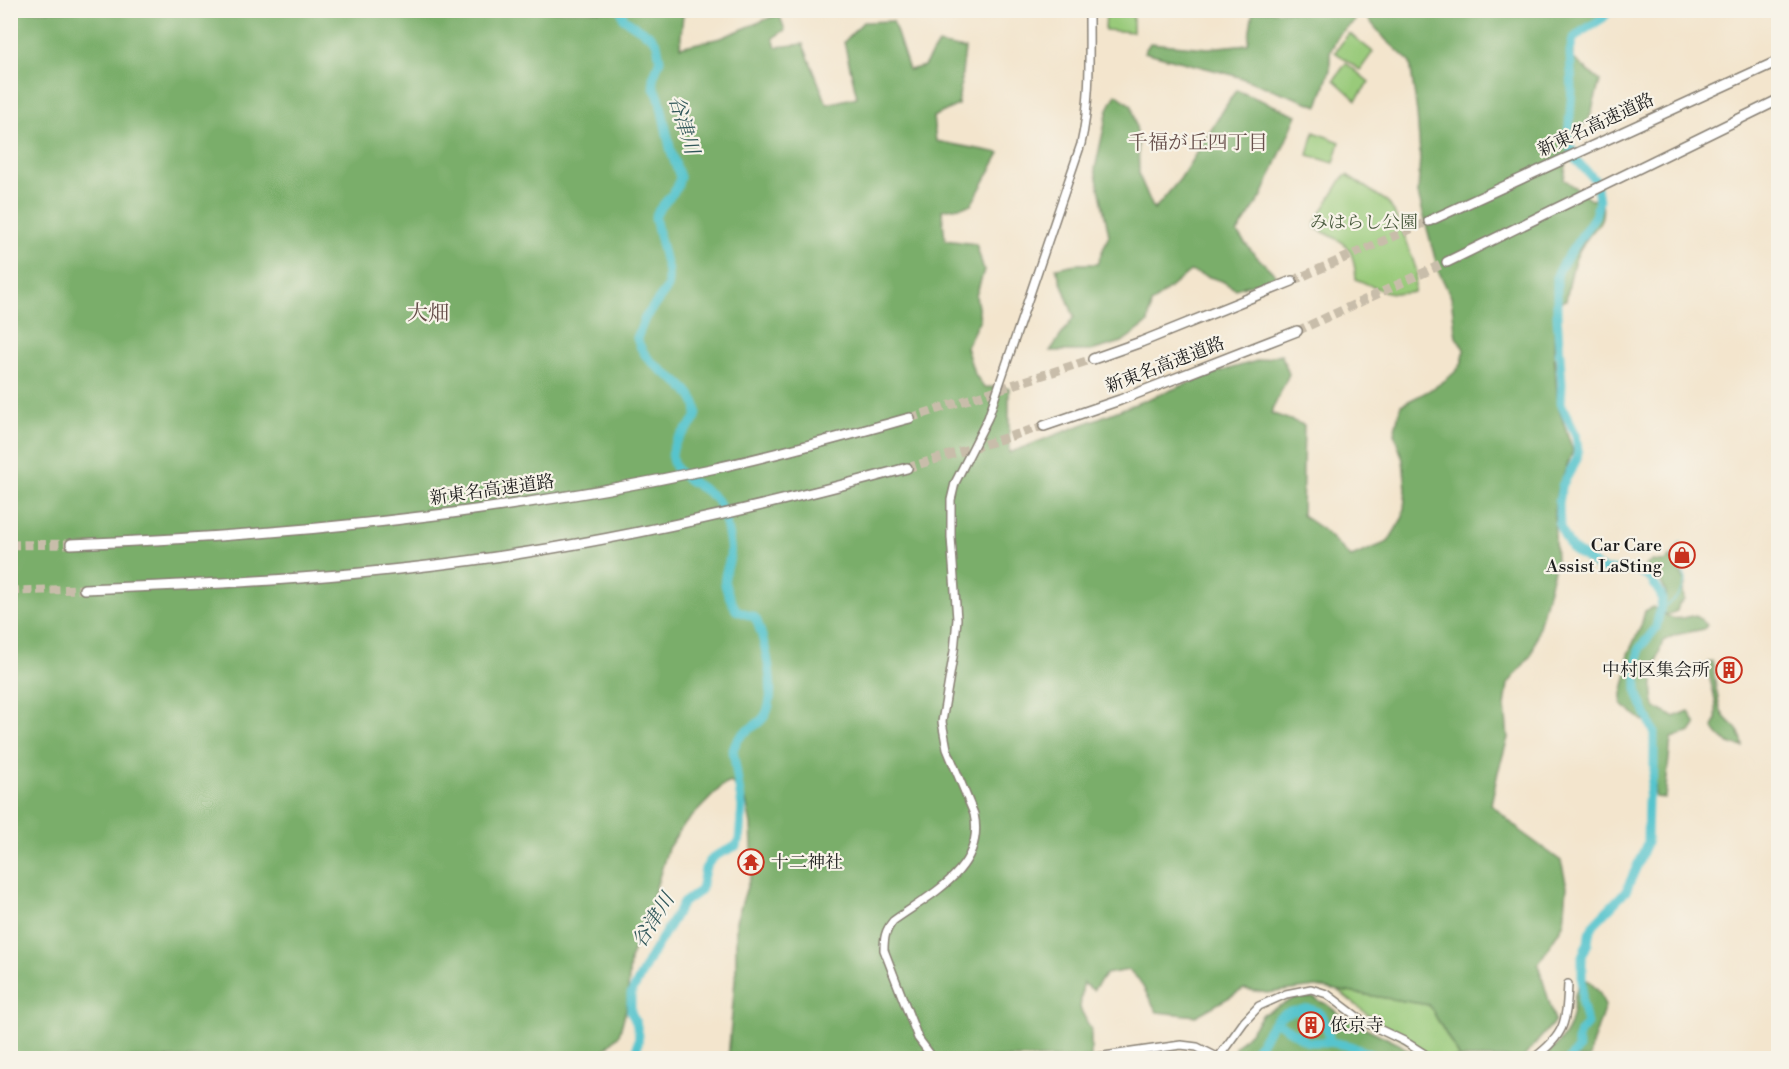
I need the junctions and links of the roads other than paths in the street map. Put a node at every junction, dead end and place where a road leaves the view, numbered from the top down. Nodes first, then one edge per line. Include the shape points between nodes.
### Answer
1 (1089, 10) edge
2 (1779, 61) edge
3 (1779, 100) edge
4 (1429, 221) tunnel mouth
5 (1447, 262) tunnel mouth
6 (1292, 281) tunnel mouth
7 (1297, 330) tunnel mouth
8 (1093, 359) tunnel mouth
9 (910, 418) tunnel mouth
10 (1044, 426) tunnel mouth
11 (907, 468) tunnel mouth
12 (71, 544) tunnel mouth
13 (84, 589) tunnel mouth
14 (1568, 984) dead end
15 (1218, 1058) edge
16 (933, 1059) edge
17 (1090, 1059) edge
18 (1431, 1059) edge
19 (1534, 1059) edge

1 - 16 street via 1087,114 1081,144 988,418 955,483 951,500 957,619 942,722 947,748 974,814 974,843 957,875 893,921 884,937 884,950 918,1038
2 - 4 highway, 新東名高速道路
3 - 5 highway
6 - 8 highway, 新東名高速道路
7 - 10 highway, 新東名高速道路
9 - 12 highway, 新東名高速道路 via 711,469 544,500 226,537
11 - 13 highway via 750,508 523,553 308,579
14 - 19 street via 1562,1030 1551,1046
15 - 17 street via 1197,1047 1181,1045
15 - 18 street via 1259,1006 1286,994 1311,989 1327,993 1364,1022

